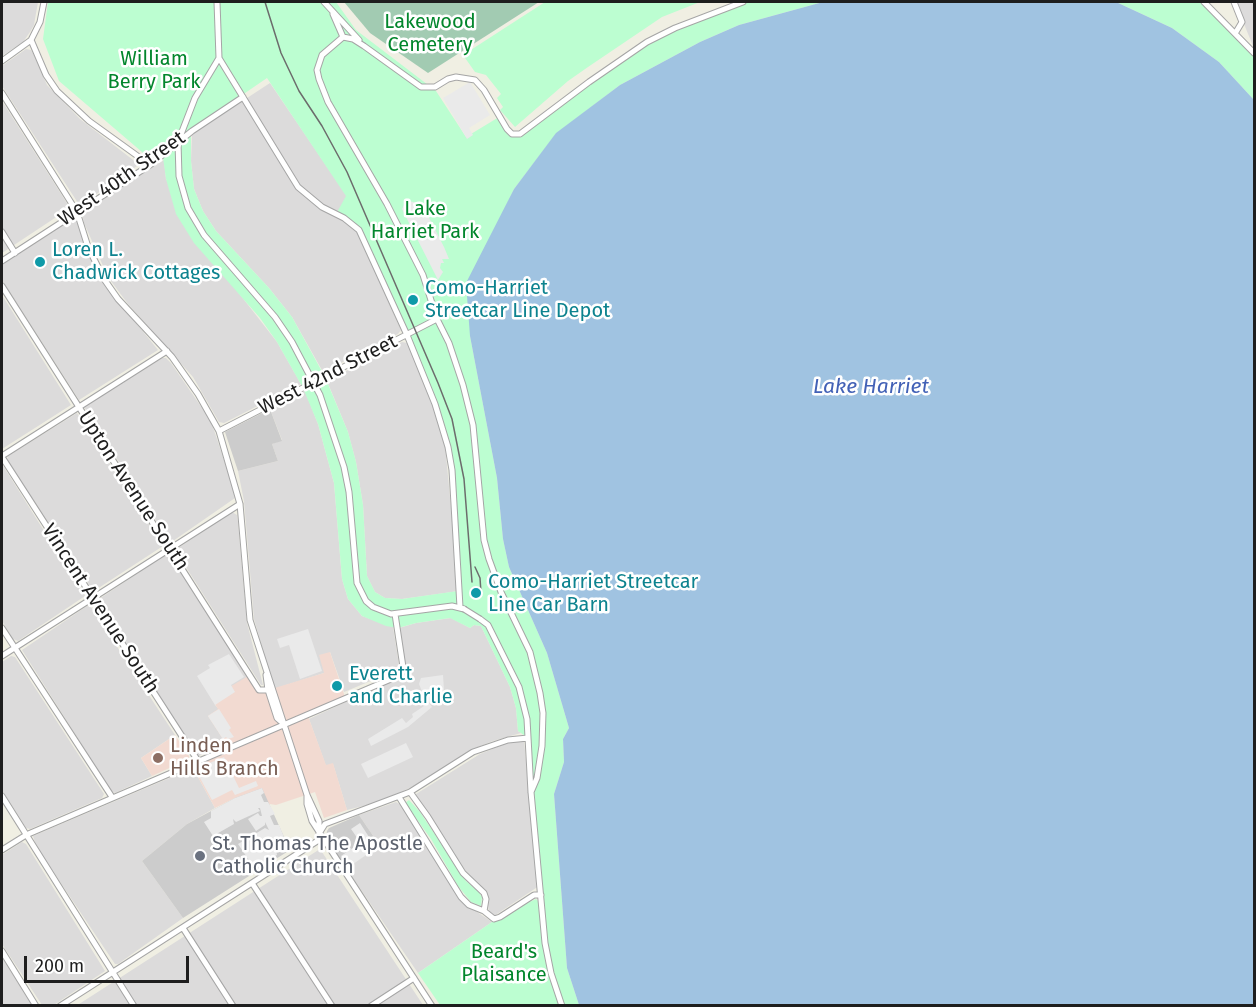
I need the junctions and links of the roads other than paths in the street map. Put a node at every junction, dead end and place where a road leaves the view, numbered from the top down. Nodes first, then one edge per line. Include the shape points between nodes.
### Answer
1 (44, 2) edge
2 (217, 2) edge
3 (324, 2) edge
4 (743, 2) edge
5 (1204, 2) edge
6 (1234, 2) edge
7 (331, 9) junction
8 (1236, 32) junction
9 (343, 37) junction
10 (31, 40) junction
11 (364, 46) junction
12 (1254, 52) edge
13 (219, 58) junction
14 (2, 61) edge
15 (2, 93) edge
16 (243, 97) junction
17 (178, 142) junction
18 (150, 165) junction
19 (77, 212) junction
20 (2, 232) edge
21 (15, 253) junction
22 (2, 261) edge
23 (2, 286) edge
24 (437, 319) junction
25 (407, 335) junction
26 (167, 351) junction
27 (314, 382) junction
28 (79, 406) junction
29 (219, 431) junction
30 (2, 457) edge
31 (240, 504) junction
32 (170, 548) junction
33 (92, 598) junction
34 (462, 608) junction
35 (395, 614) junction
36 (2, 628) edge
37 (14, 648) junction
38 (2, 656) edge
39 (266, 670) junction
40 (268, 690) junction
41 (284, 724) junction
42 (528, 738) junction
43 (198, 761) junction
44 (410, 792) junction
45 (531, 792) junction
46 (2, 796) edge
47 (112, 797) junction
48 (399, 797) junction
49 (26, 835) junction
50 (321, 836) junction
51 (2, 850) edge
52 (252, 883) junction
53 (541, 895) junction
54 (484, 911) junction
55 (183, 928) junction
56 (2, 951) edge
57 (112, 972) junction
58 (414, 978) junction
59 (36, 1005) edge
60 (60, 1005) edge
61 (134, 1005) edge
62 (233, 1005) edge
63 (332, 1005) edge
64 (371, 1005) edge
65 (432, 1005) edge
66 (562, 1005) edge

1 - 10 street
2 - 13 street
3 - 7 street
4 - 11 street via 647,42 520,134 507,129 475,80 456,77 435,87 417,86
5 - 8 street
6 - 8 street via 1242,22
7 - 9 street
7 - 11 street
8 - 12 street
9 - 11 street
9 - 24 street via 322,55 317,70 319,79 423,275
10 - 14 street
10 - 18 street via 57,91
13 - 16 street
13 - 17 street via 195,98
15 - 19 street
16 - 17 street, West 40th Street
16 - 25 street via 298,187 359,230
17 - 18 street, West 40th Street
17 - 27 street via 182,191 196,222 274,316
18 - 19 street, West 40th Street
19 - 21 street, West 40th Street
19 - 26 street via 104,279
20 - 21 street
21 - 22 street, West 40th Street
23 - 28 street, Upton Avenue South
24 - 25 street, West 42nd Street
24 - 45 street via 468,400 489,559 530,652 540,693 543,733 537,778
25 - 27 street, West 42nd Street
25 - 34 street via 448,447
26 - 28 street
26 - 29 street
27 - 29 street, West 42nd Street
27 - 35 street via 344,466 360,592 373,607
28 - 30 street
28 - 32 street, Upton Avenue South
29 - 31 street
30 - 33 street, Vincent Avenue South
31 - 32 street
31 - 39 street via 250,620
32 - 33 street
32 - 40 street, Upton Avenue South via 259,690
33 - 37 street
33 - 43 street, Vincent Avenue South
34 - 35 street
34 - 42 street, bridge via 488,625 519,687
35 - 41 street via 403,667 398,676
36 - 37 street
37 - 38 street
37 - 47 street
39 - 40 street
39 - 41 street
40 - 41 street via 277,718
41 - 43 street
41 - 50 street
42 - 44 street via 507,740 474,752
42 - 45 street
43 - 47 street
44 - 48 street
44 - 54 street via 463,873 484,893
45 - 53 street
46 - 49 street
47 - 49 street
48 - 50 street via 325,825
48 - 54 street via 461,897
49 - 51 street
49 - 57 street
50 - 52 street
50 - 58 street
52 - 55 street
52 - 63 street
53 - 54 street via 534,895 494,919
53 - 66 street via 547,960
55 - 57 street
55 - 62 street
56 - 59 street
57 - 60 street
57 - 61 street
58 - 64 street
58 - 65 street

